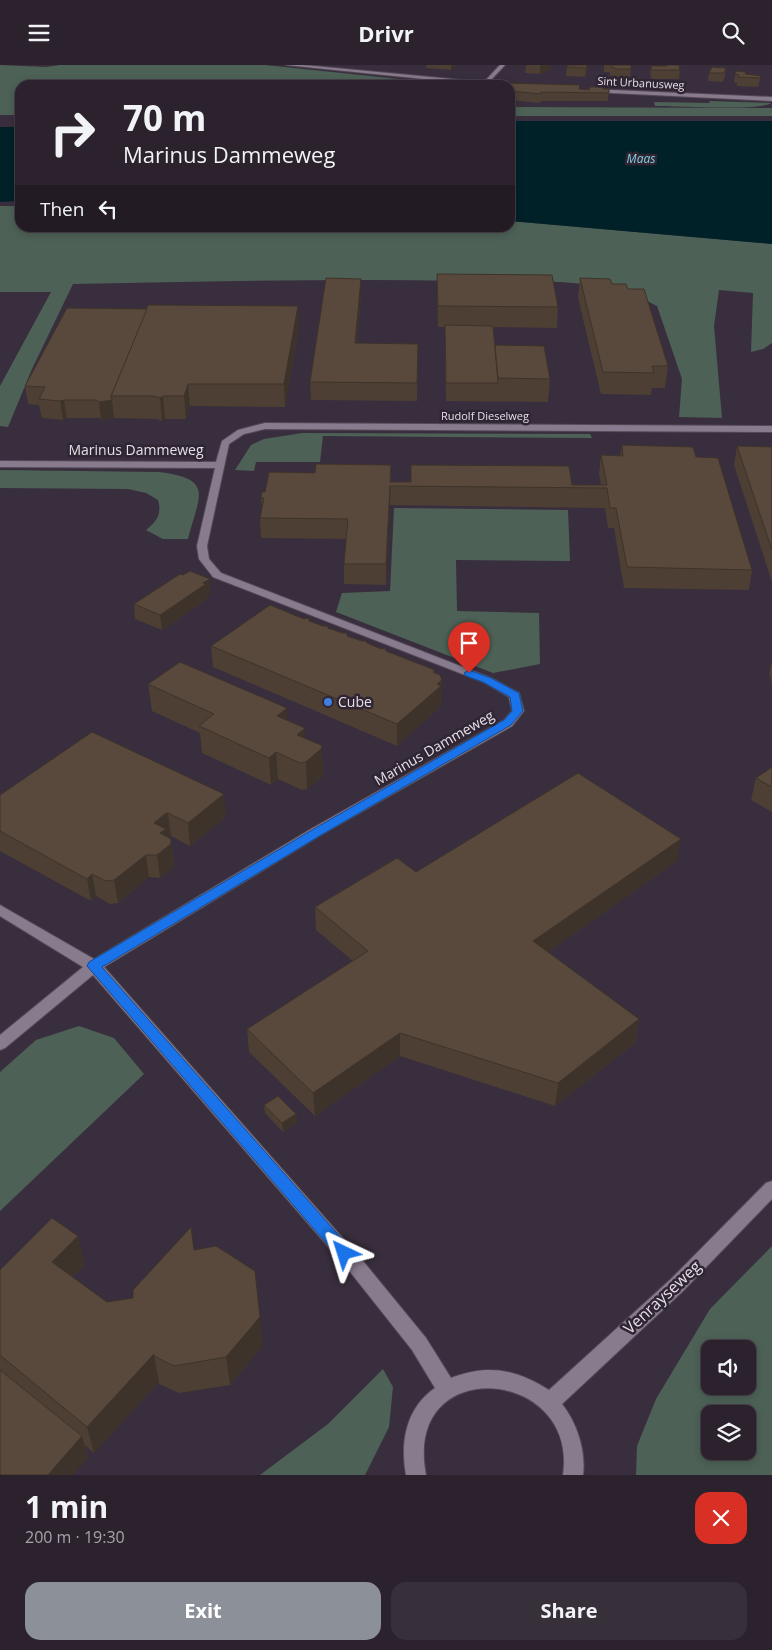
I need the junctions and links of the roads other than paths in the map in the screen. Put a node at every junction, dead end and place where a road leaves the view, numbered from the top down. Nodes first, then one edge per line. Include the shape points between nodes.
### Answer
1 (288, 65) edge
2 (503, 65) edge
3 (444, 80) edge
4 (490, 80) edge
5 (589, 90) edge
6 (772, 99) edge
7 (772, 429) edge
8 (0, 464) edge
9 (220, 465) junction
10 (0, 910) edge
11 (94, 966) junction
12 (0, 1044) edge
13 (772, 1188) edge
14 (447, 1389) junction
15 (549, 1403) junction
16 (416, 1475) edge
17 (573, 1475) edge

1 - 3 street
2 - 4 street
5 - 6 street, Sint Urbanusweg
7 - 9 street, Rudolf Dieselweg via 265,426 241,432 225,443
8 - 9 street, Marinus Dammeweg
9 - 11 street, Marinus Dammeweg via 202,546 204,559 217,575 487,680 515,695 518,711 508,723 316,832
10 - 11 street
11 - 12 street, Marinus Dammeweg
11 - 14 street via 357,1267 419,1344
13 - 15 street, Venrayseweg via 677,1285
14 - 15 street via 471,1379 499,1378 525,1386
14 - 16 street via 428,1407 416,1429 412,1456
15 - 17 street via 563,1421 572,1443

